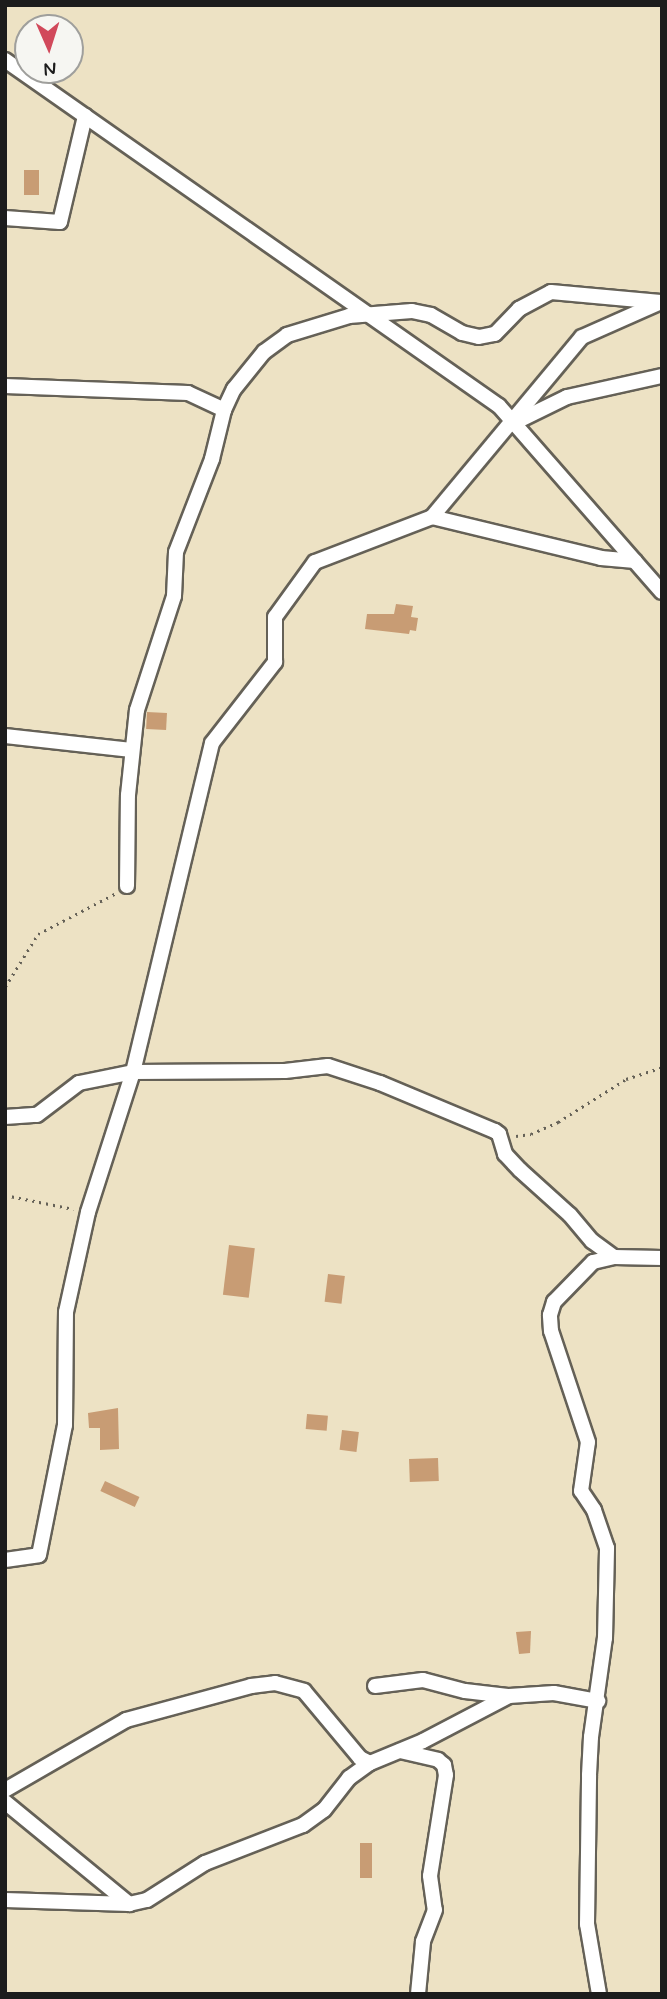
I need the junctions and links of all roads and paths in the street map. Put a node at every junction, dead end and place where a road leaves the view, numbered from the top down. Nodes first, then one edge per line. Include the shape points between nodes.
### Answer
1 (5, 60) edge
2 (85, 116) junction
3 (5, 218) edge
4 (662, 302) edge
5 (366, 314) junction
6 (662, 376) edge
7 (5, 386) edge
8 (224, 410) junction
9 (512, 424) junction
10 (432, 517) junction
11 (635, 561) junction
12 (662, 592) edge
13 (5, 736) edge
14 (131, 750) junction
15 (127, 886) joint
16 (5, 987) edge
17 (662, 1067) edge
18 (133, 1072) junction
19 (5, 1117) edge
20 (499, 1134) junction
21 (5, 1195) edge
22 (88, 1212) junction
23 (614, 1256) junction
24 (662, 1258) edge
25 (5, 1560) edge
26 (375, 1686) dead end
27 (509, 1696) junction
28 (598, 1701) junction
29 (400, 1751) junction
30 (370, 1763) junction
31 (5, 1790) edge
32 (5, 1802) edge
33 (5, 1900) edge
34 (129, 1904) junction
35 (418, 1994) edge
36 (599, 1994) edge

1 - 2 street
2 - 3 street via 60,222
2 - 5 street
4 - 5 street via 551,292 519,309 495,334 479,337 462,334 431,315 412,310
4 - 9 street via 582,337
5 - 8 street via 287,335 247,372
5 - 9 street via 499,407
6 - 9 street via 567,397
7 - 8 street via 188,393
8 - 14 street via 212,459 180,537 174,596 137,710
9 - 10 street
9 - 11 street
10 - 11 street via 601,558
10 - 18 street via 315,562 275,617 275,662 212,743
11 - 12 street
13 - 14 street
14 - 15 street
15 - 16 path via 38,934
17 - 20 path via 626,1079 531,1134
18 - 19 street via 79,1083 37,1115
18 - 20 street via 285,1072 328,1066
18 - 22 street
20 - 23 street via 505,1154 520,1170 592,1241
21 - 22 path
22 - 25 street via 66,1312 65,1425 38,1555
23 - 24 street
23 - 28 street via 593,1262 583,1271 554,1302 549,1323 588,1442 581,1490 594,1510 607,1548
26 - 27 street via 423,1680
27 - 28 street via 554,1693
27 - 29 street
28 - 36 street via 589,1775 587,1924
29 - 30 street
29 - 35 street via 438,1760 446,1775 430,1877 435,1910 423,1942
30 - 31 street via 360,1758 313,1698 275,1683 192,1700 126,1720
30 - 34 street via 303,1825 205,1863 154,1896
32 - 34 street
33 - 34 street

